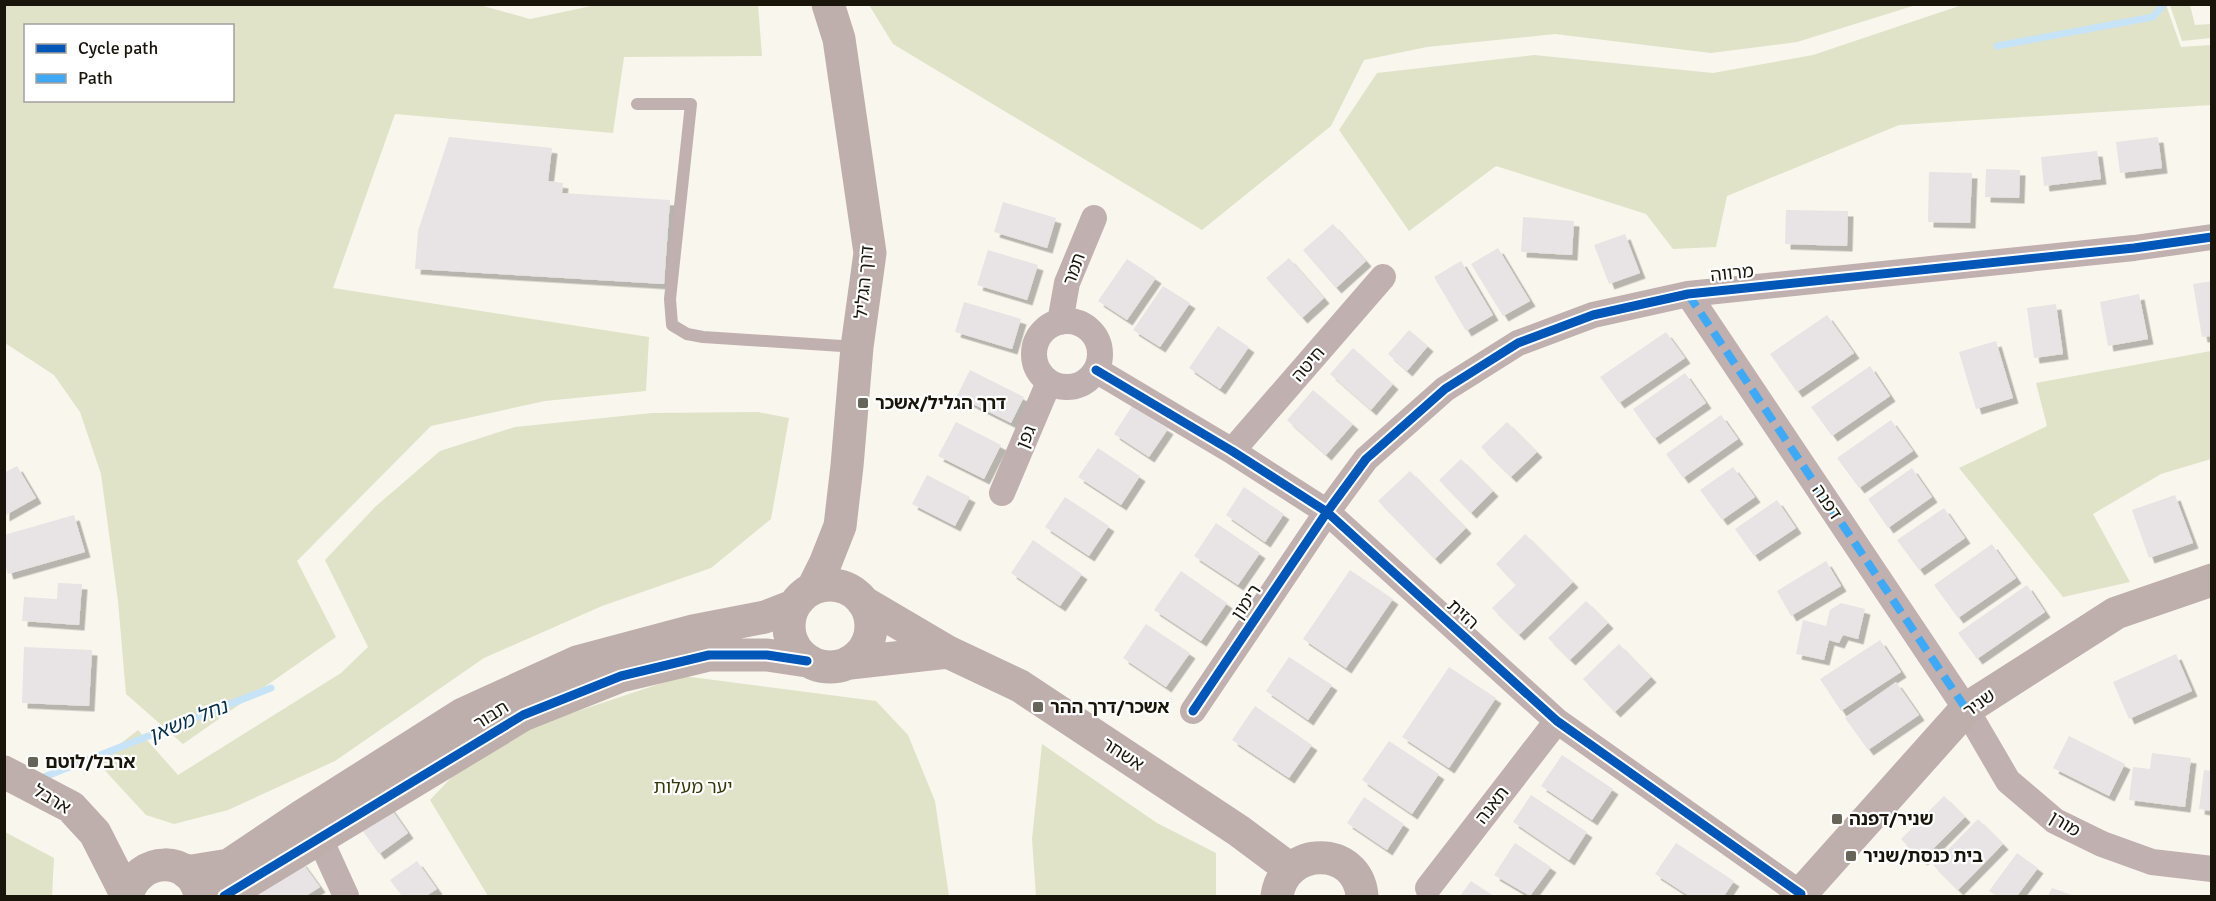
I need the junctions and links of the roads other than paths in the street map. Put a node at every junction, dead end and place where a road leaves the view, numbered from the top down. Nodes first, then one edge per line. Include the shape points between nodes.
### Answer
1 (828, 4) edge
2 (637, 104) dead end
3 (1094, 218) dead end
4 (2211, 237) edge
5 (1383, 277) dead end
6 (1688, 294) junction
7 (1060, 322) junction
8 (857, 348) junction
9 (1096, 370) junction
10 (1049, 382) junction
11 (1232, 451) junction
12 (1002, 493) dead end
13 (1327, 512) junction
14 (840, 526) junction
15 (2211, 580) edge
16 (858, 596) junction
17 (803, 597) junction
18 (948, 652) junction
19 (807, 661) junction
20 (850, 663) junction
21 (1966, 709) junction
22 (1193, 711) dead end
23 (1557, 721) junction
24 (4, 772) edge
25 (95, 833) junction
26 (321, 839) junction
27 (2211, 869) edge
28 (184, 878) edge
29 (1284, 883) edge
30 (1428, 888) dead end
31 (1364, 895) edge
32 (1800, 895) edge
33 (127, 896) edge
34 (224, 897) edge
35 (346, 897) edge

1 - 8 street, דרך הגליל via 839,39 870,253
2 - 8 lane via 691,104 670,299 672,325 703,337
3 - 7 street, תמר via 1067,284
4 - 6 street, מרווה
5 - 11 street, חיטה
6 - 13 street, מרווה via 1593,315 1518,343 1445,389 1366,459
6 - 21 street, דפנה
7 - 9 street via 1073,322 1094,334 1100,358
7 - 10 street via 1045,330 1035,344 1038,369
8 - 14 street, דרך הגליל
9 - 10 street via 1076,386
9 - 11 street, הזית
10 - 12 street, גפן
11 - 13 street, הזית
13 - 22 street, רימון
13 - 23 street, הזית
14 - 16 street, דרך הגליל
14 - 17 street, דרך הגליל via 825,564
15 - 21 street, שניר via 2116,613
16 - 17 street via 840,586 826,585
16 - 18 street, אשחר
16 - 20 street via 870,614 870,637
17 - 19 street via 789,618 788,630 797,653
17 - 28 street, תבור via 765,618 693,631 577,662 464,714 229,866
18 - 20 street
18 - 29 street, אשחר via 1020,686 1239,831
19 - 20 street via 828,668
19 - 26 street, תבור via 767,655 709,655 621,676 523,715
21 - 27 street, מורן via 2008,781 2055,821 2102,844 2152,861
21 - 32 street, שניר
23 - 30 street, תאנה
23 - 32 street, הזית
24 - 25 street, ארבל via 71,807
25 - 28 street, ארבל
25 - 33 street, ארבל
26 - 34 street, תבור
26 - 35 street
28 - 33 street, תבור via 154,866 144,870
29 - 31 street via 1307,860 1327,858 1350,869

